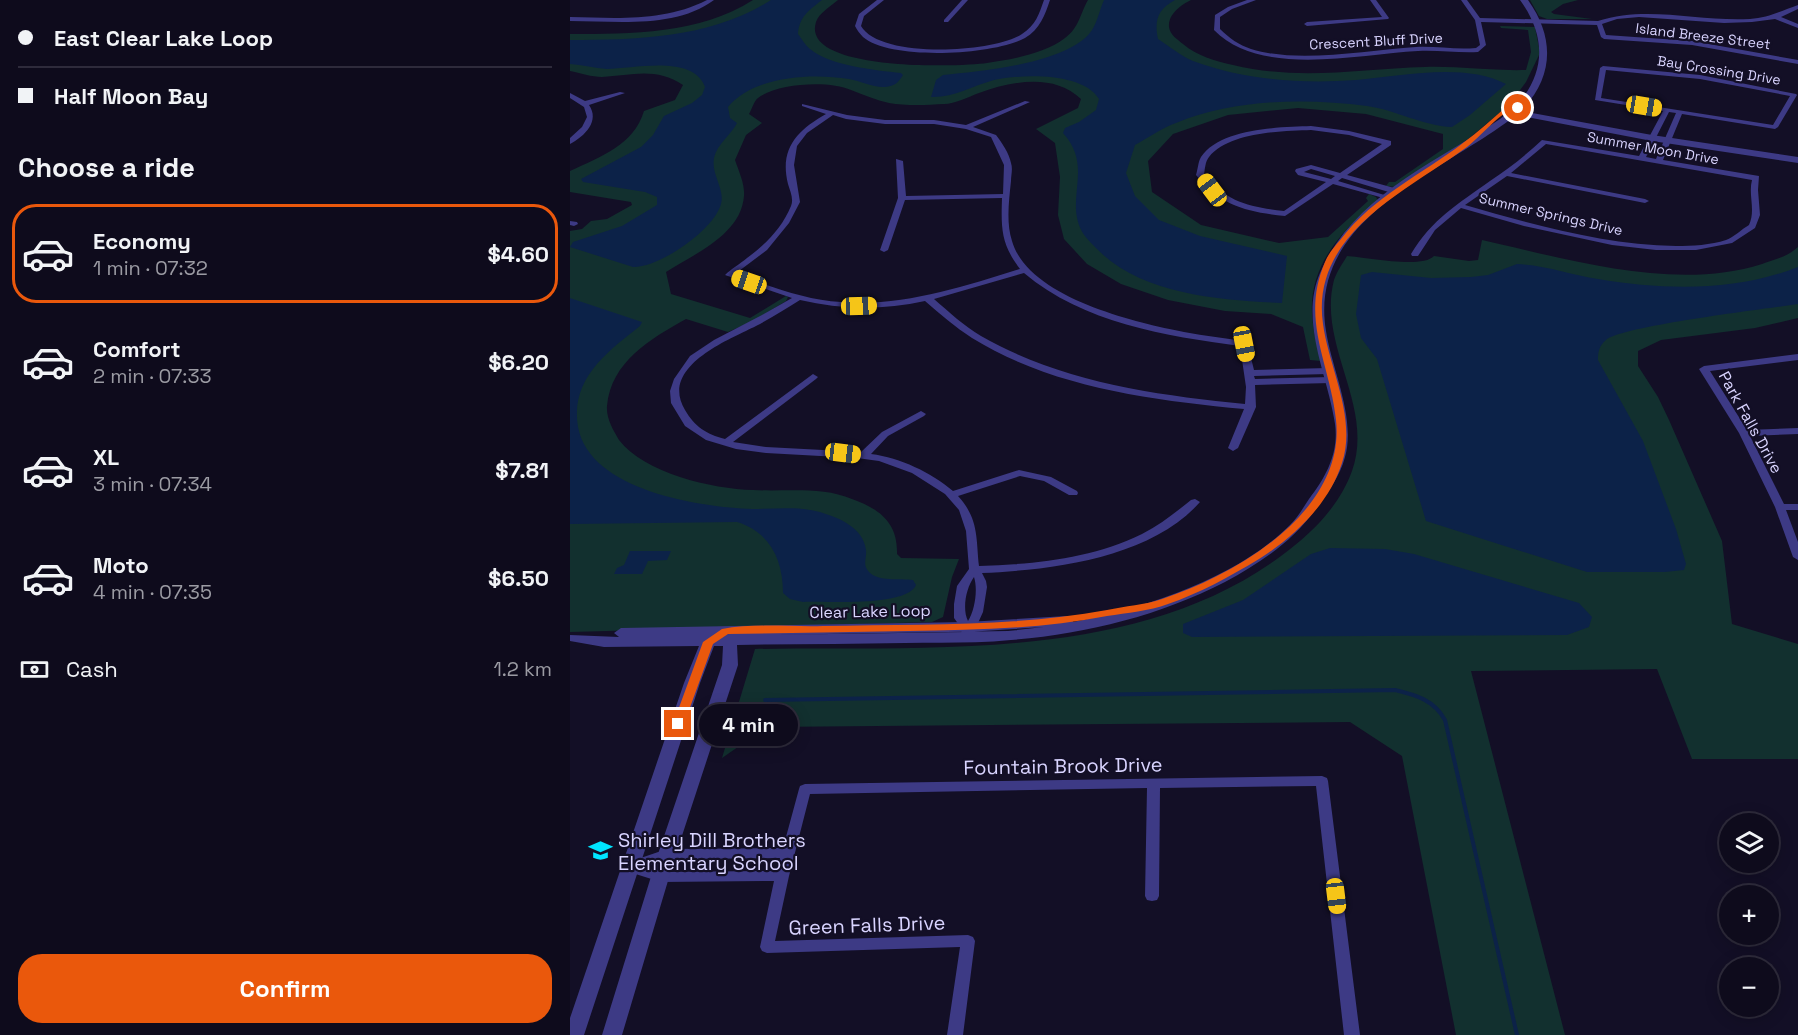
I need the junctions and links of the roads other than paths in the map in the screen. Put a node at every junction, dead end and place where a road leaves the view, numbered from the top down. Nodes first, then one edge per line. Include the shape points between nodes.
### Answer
1 (711, 0) edge
2 (881, 0) edge
3 (965, 0) edge
4 (1046, 0) edge
5 (1252, 0) edge
6 (1373, 0) edge
7 (1464, 0) edge
8 (1524, 0) edge
9 (1798, 7) edge
10 (1774, 16) junction
11 (570, 19) edge
12 (945, 21) dead end
13 (1479, 22) junction
14 (1538, 23) junction
15 (1307, 24) dead end
16 (1599, 25) junction
17 (1798, 26) edge
18 (1798, 62) edge
19 (622, 93) dead end
20 (570, 94) edge
21 (1027, 102) dead end
22 (586, 103) junction
23 (804, 105) dead end
24 (1514, 110) junction
25 (1667, 110) junction
26 (1680, 112) junction
27 (832, 113) junction
28 (967, 127) junction
29 (1654, 134) junction
30 (1670, 137) junction
31 (570, 141) edge
32 (1798, 154) edge
33 (1642, 158) junction
34 (1798, 160) edge
35 (1659, 161) junction
36 (899, 162) dead end
37 (1506, 174) junction
38 (1340, 176) junction
39 (1756, 178) joint
40 (1331, 182) junction
41 (1391, 194) junction
42 (1006, 196) junction
43 (902, 198) junction
44 (1645, 201) dead end
45 (1461, 206) junction
46 (884, 250) dead end
47 (1415, 254) dead end
48 (1023, 271) junction
49 (799, 297) junction
50 (927, 298) junction
51 (1798, 357) edge
52 (1330, 375) junction
53 (813, 377) dead end
54 (1250, 378) junction
55 (1251, 407) junction
56 (921, 414) dead end
57 (1798, 431) edge
58 (1744, 433) junction
59 (726, 443) junction
60 (1233, 448) dead end
61 (864, 455) junction
62 (1073, 493) dead end
63 (951, 495) junction
64 (1195, 501) dead end
65 (1780, 507) junction
66 (1798, 507) edge
67 (1798, 557) edge
68 (974, 570) junction
69 (967, 632) junction
70 (728, 636) junction
71 (573, 638) edge
72 (708, 642) junction
73 (1154, 785) junction
74 (788, 853) junction
75 (667, 854) junction
76 (631, 867) junction
77 (782, 876) junction
78 (661, 877) junction
79 (1152, 896) dead end
80 (574, 1035) edge
81 (612, 1035) edge
82 (955, 1035) edge
83 (1352, 1035) edge

1 - 11 street via 687,10 637,20
2 - 4 street via 861,15 858,26 864,36 880,44 918,51 971,49 1021,36 1036,26
3 - 12 street
5 - 13 street, Crescent Bluff Drive via 1217,16 1217,30 1232,43 1267,53 1324,57 1422,49 1478,50 1483,45
6 - 15 street via 1386,18
7 - 13 street
8 - 14 street
9 - 10 street
10 - 16 street via 1637,10 1614,14
10 - 17 street
13 - 14 street
14 - 16 street
14 - 24 street, Clear Lake Loop via 1544,44 1542,58
16 - 18 street, Island Breeze Street via 1604,37 1702,45
19 - 22 street
20 - 22 street
21 - 28 street
22 - 31 street via 591,120
23 - 27 street
24 - 29 street
24 - 41 street, Clear Lake Loop via 1481,138
25 - 26 street
25 - 26 street, Bay Crossing Drive via 1597,99 1603,68 1700,76 1794,95 1774,127
25 - 29 street
26 - 30 street
27 - 28 street via 885,122
27 - 49 street via 808,127 794,142 790,176 796,202 782,231 762,252 729,275
28 - 42 street via 994,136 1008,165
29 - 30 street
29 - 33 street
30 - 32 street
30 - 34 street
30 - 35 street
33 - 35 street, Summer Moon Drive
33 - 37 street, Summer Moon Drive via 1545,142
35 - 39 street, Summer Moon Drive
36 - 43 street
37 - 44 street
37 - 45 street
38 - 40 street
38 - 40 street via 1311,167 1299,171
38 - 40 street via 1388,143 1349,133 1288,129 1250,135 1221,144 1204,158 1200,175 1212,190 1234,204 1285,214
38 - 41 street
39 - 45 street, Summer Springs Drive via 1756,221 1724,243 1708,246 1654,249 1627,245
40 - 41 street
41 - 52 street, Clear Lake Loop via 1356,224 1329,259 1323,274 1317,308
42 - 43 street
42 - 48 street via 1008,243
43 - 46 street
45 - 47 street via 1424,235
48 - 50 street
48 - 54 street via 1060,294 1112,318 1157,330 1244,344
49 - 50 street via 859,306
49 - 59 street via 710,346 680,376 674,396 683,417 693,427
50 - 55 street via 984,341 1049,371 1149,396
51 - 58 street, Park Falls Drive via 1704,369
52 - 54 street
52 - 69 street, Clear Lake Loop via 1341,418 1338,461 1328,486 1297,526 1272,546 1216,581 1131,615 1068,630 1008,636
53 - 59 street
54 - 55 street
55 - 60 street
56 - 61 street via 885,434
57 - 58 street
58 - 65 street, Park Falls Drive
59 - 61 street via 766,450
61 - 63 street via 926,477
62 - 63 street via 1047,479 1019,473
63 - 68 street via 972,528
64 - 68 street via 1156,532 1100,555 1063,564
65 - 66 street
65 - 67 street, Park Falls Drive
68 - 69 street via 981,584 977,618
68 - 69 street via 965,578 960,591 960,618
69 - 70 street, Clear Lake Loop
70 - 71 street, Clear Lake Loop via 617,633
70 - 72 street
70 - 75 street via 730,665
71 - 72 street, Clear Lake Loop via 604,642
72 - 76 street
73 - 74 street, Fountain Brook Drive via 805,789
73 - 79 street
73 - 83 street, Fountain Brook Drive via 1322,781
74 - 75 street
74 - 77 street
75 - 76 street
75 - 78 street
76 - 78 street
76 - 80 street
77 - 78 street
77 - 82 street, Green Falls Drive via 768,947 968,941
78 - 81 street

